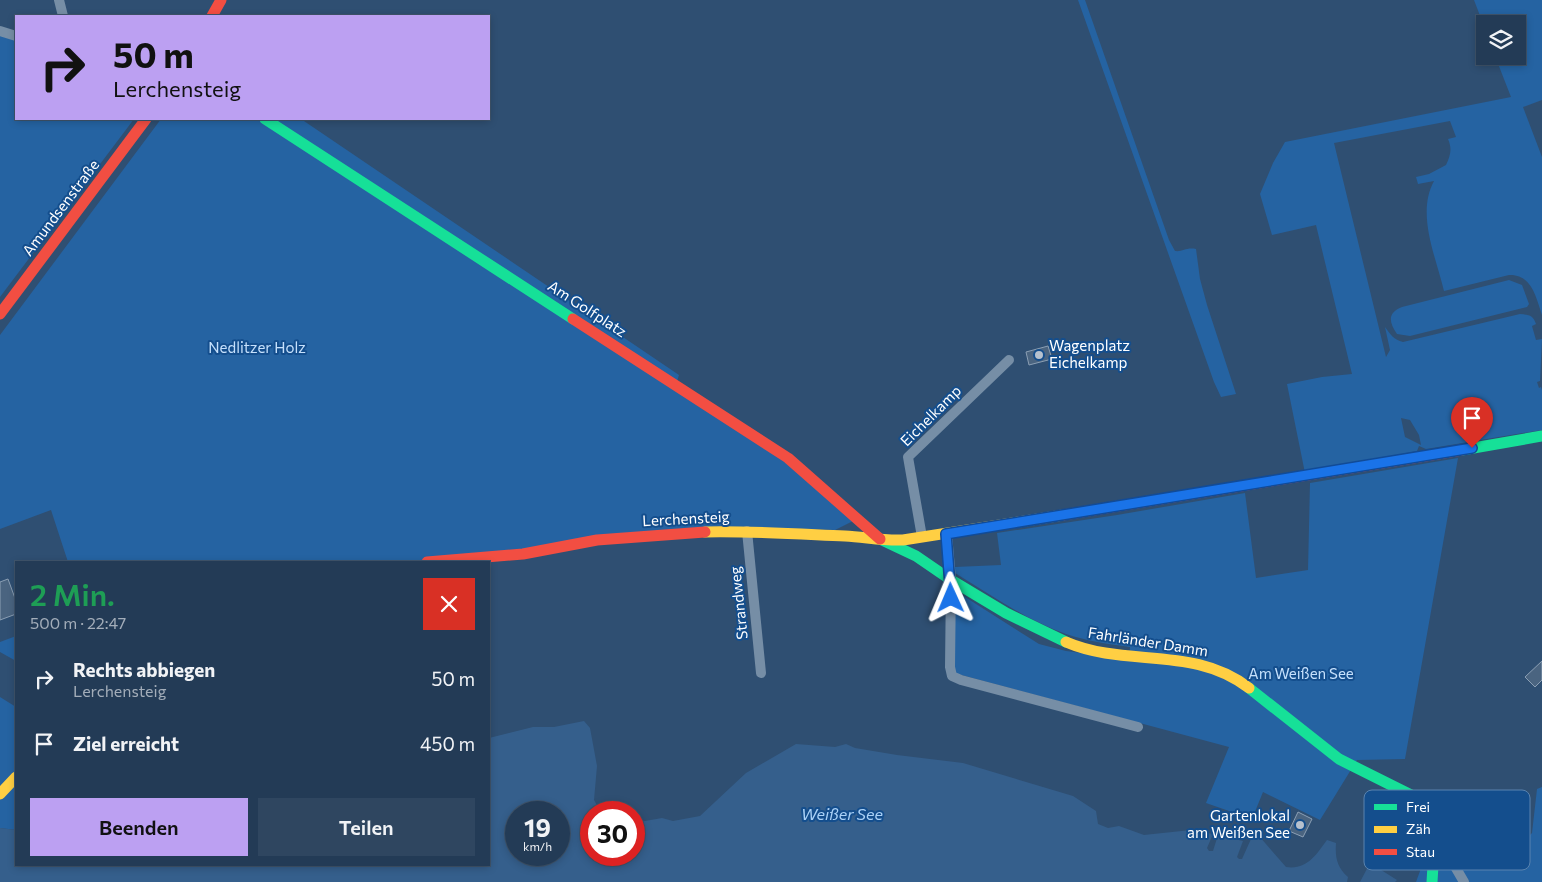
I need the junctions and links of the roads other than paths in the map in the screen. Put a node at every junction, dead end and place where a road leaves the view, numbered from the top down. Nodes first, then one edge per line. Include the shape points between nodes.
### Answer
1 (59, 0) edge
2 (221, 0) edge
3 (63, 15) edge
4 (213, 15) edge
5 (0, 31) edge
6 (15, 36) edge
7 (145, 120) edge
8 (267, 120) edge
9 (0, 314) edge
10 (1010, 360) dead end
11 (1542, 436) edge
12 (747, 531) junction
13 (946, 534) junction
14 (922, 537) junction
15 (882, 541) junction
16 (439, 561) edge
17 (951, 580) junction
18 (761, 673) dead end
19 (1138, 727) dead end
20 (15, 778) edge
21 (1401, 790) edge
22 (0, 794) edge
23 (1457, 870) edge
24 (1464, 882) edge

1 - 3 street
2 - 4 street
5 - 6 street
7 - 9 street, Amundsenstraße
8 - 15 street, Am Golfplatz via 788,458
10 - 14 street, Eichelkamp via 908,457
11 - 13 street, Lerchensteig
12 - 15 street, Lerchensteig
12 - 16 street, Lerchensteig via 596,540 523,554
12 - 18 street, Strandweg
13 - 14 street, Lerchensteig
13 - 17 street
14 - 15 street, Lerchensteig
15 - 17 street, Fahrländer Damm via 916,556
17 - 19 street via 952,676
17 - 21 street, Fahrländer Damm via 1028,625 1076,646 1168,659 1224,672 1339,759
20 - 22 street
23 - 24 street, Fahrländer Damm

